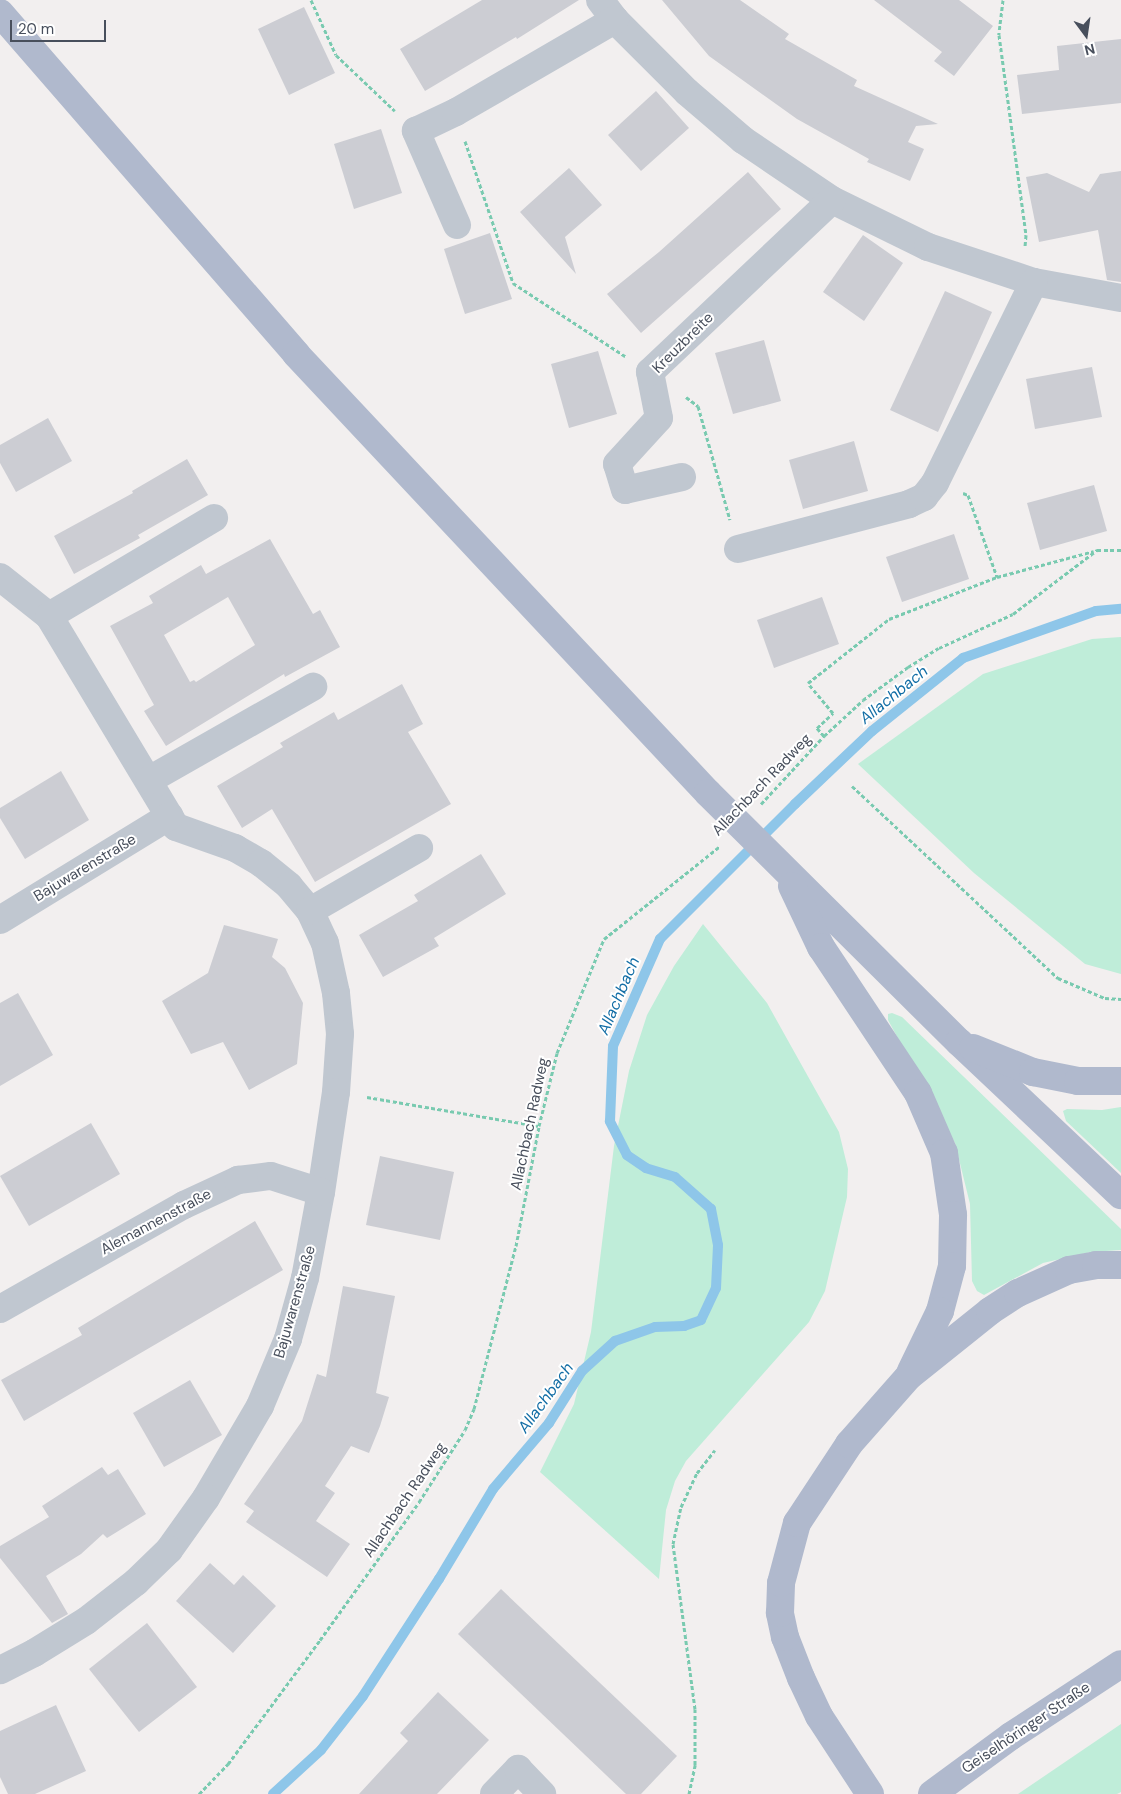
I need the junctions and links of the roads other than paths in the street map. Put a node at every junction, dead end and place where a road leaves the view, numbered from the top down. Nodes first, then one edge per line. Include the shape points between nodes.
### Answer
1 (607, 10) edge
2 (0, 13) edge
3 (832, 200) junction
4 (457, 225) dead end
5 (1026, 280) junction
6 (1121, 298) edge
7 (682, 477) dead end
8 (214, 518) dead end
9 (738, 549) road end
10 (0, 577) edge
11 (49, 616) junction
12 (313, 687) dead end
13 (149, 780) junction
14 (170, 816) junction
15 (419, 848) dead end
16 (784, 869) junction
17 (310, 912) junction
18 (0, 920) edge
19 (959, 1042) junction
20 (1121, 1081) edge
21 (321, 1192) junction
22 (1121, 1195) edge
23 (1121, 1265) edge
24 (0, 1309) edge
25 (909, 1376) junction
26 (1121, 1664) edge
27 (0, 1670) edge
28 (494, 1794) edge
29 (542, 1794) edge
30 (870, 1794) edge
31 (932, 1794) edge

1 - 3 street via 687,92 743,140
1 - 4 street via 456,112 416,131
2 - 16 main road via 296,354 708,793
3 - 5 street via 928,247
3 - 7 street, Kreuzbreite via 650,372 659,418 617,464 625,490
5 - 6 street
5 - 9 street via 934,483 924,497 909,504
8 - 11 street
10 - 11 street, Bajuwarenstraße
11 - 13 street, Bajuwarenstraße
12 - 13 street
13 - 14 street, Bajuwarenstraße
14 - 17 street, Bajuwarenstraße via 176,827 235,848 261,863 289,886
14 - 18 street, Bajuwarenstraße
15 - 17 street
16 - 19 main road
16 - 25 main road via 821,947 918,1093 944,1153 953,1215 952,1266 940,1311
17 - 21 street, Bajuwarenstraße via 325,943 336,993 340,1034 336,1092
19 - 20 main road via 1033,1072 1078,1081
19 - 22 main road
21 - 24 street, Alemannenstraße via 271,1176 238,1180 184,1205
21 - 27 street, Bajuwarenstraße via 305,1278 288,1339 260,1406 206,1498 169,1550 136,1582 86,1621
23 - 25 main road via 1069,1270 1018,1293 990,1311
25 - 30 main road via 849,1444 797,1523 781,1583 780,1613 785,1637 801,1678 819,1716
26 - 31 main road, Geiselhöringer Straße via 1011,1736
28 - 29 street via 518,1769

